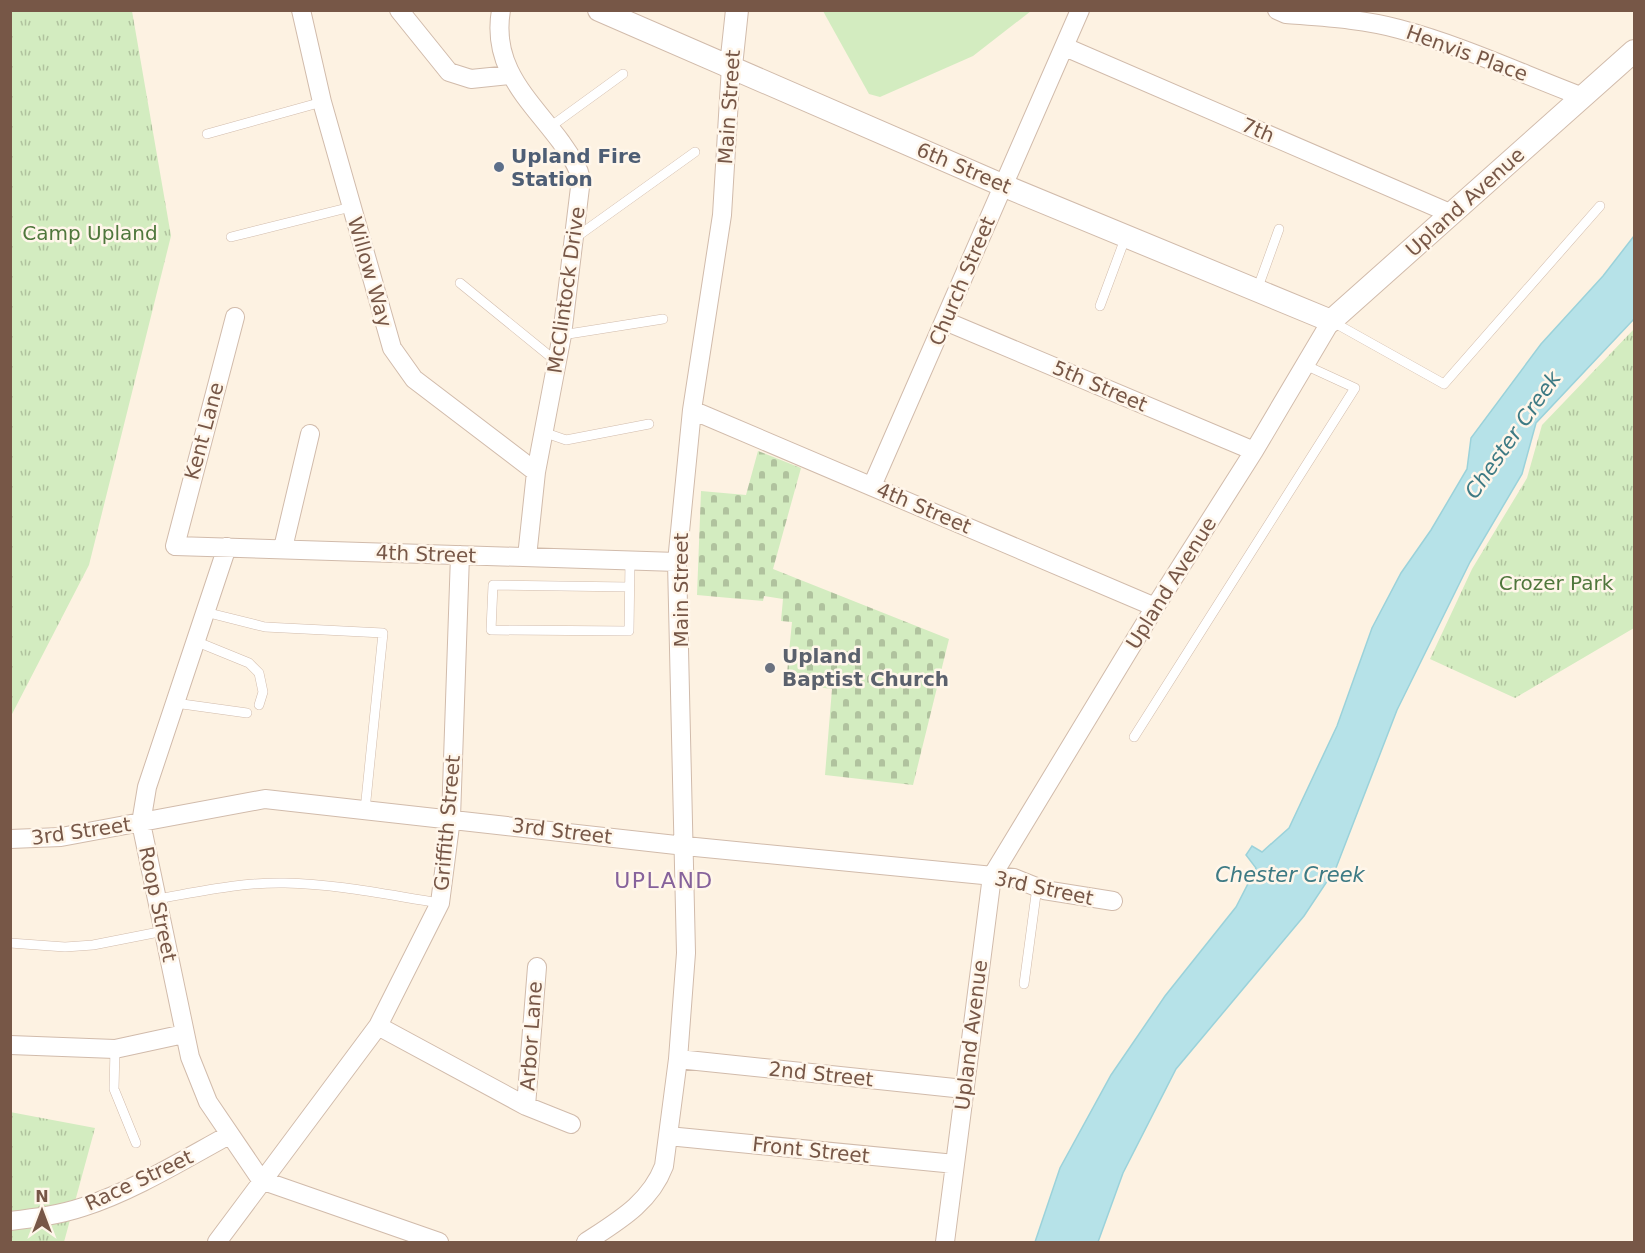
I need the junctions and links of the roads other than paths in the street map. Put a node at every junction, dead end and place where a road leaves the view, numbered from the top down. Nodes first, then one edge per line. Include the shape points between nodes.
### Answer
1 (399, 10) edge
2 (501, 10) edge
3 (599, 10) edge
4 (737, 10) edge
5 (1080, 10) edge
6 (1277, 10) edge
7 (297, 11) edge
8 (1065, 47) junction
9 (1635, 51) edge
10 (731, 66) junction
11 (623, 74) dead end
12 (510, 75) junction
13 (1583, 97) junction
14 (322, 102) junction
15 (550, 127) junction
16 (207, 134) dead end
17 (695, 152) dead end
18 (1002, 185) junction
19 (351, 207) junction
20 (1600, 207) dead end
21 (1452, 214) junction
22 (1279, 229) dead end
23 (1126, 236) junction
24 (231, 237) dead end
25 (574, 238) junction
26 (460, 283) dead end
27 (1257, 290) junction
28 (1100, 306) dead end
29 (235, 317) dead end
30 (663, 319) dead end
31 (945, 321) junction
32 (1331, 321) junction
33 (562, 335) junction
34 (557, 362) junction
35 (1305, 365) junction
36 (693, 410) junction
37 (649, 424) dead end
38 (543, 432) junction
39 (310, 434) dead end
40 (1254, 451) junction
41 (536, 472) junction
42 (872, 486) junction
43 (176, 546) joint
44 (227, 547) junction
45 (283, 548) junction
46 (460, 555) junction
47 (526, 558) junction
48 (630, 560) junction
49 (677, 562) junction
50 (629, 587) junction
51 (1155, 607) junction
52 (205, 612) junction
53 (195, 641) junction
54 (175, 703) junction
55 (259, 705) dead end
56 (247, 713) dead end
57 (1134, 737) dead end
58 (365, 810) junction
59 (451, 818) junction
60 (141, 823) junction
61 (10, 839) edge
62 (685, 846) junction
63 (992, 876) junction
64 (1037, 887) junction
65 (157, 899) junction
66 (1113, 902) dead end
67 (440, 903) junction
68 (164, 932) junction
69 (10, 944) edge
70 (537, 967) dead end
71 (1024, 984) dead end
72 (378, 1026) junction
73 (184, 1034) junction
74 (10, 1045) edge
75 (115, 1049) junction
76 (678, 1059) junction
77 (964, 1089) junction
78 (526, 1106) junction
79 (572, 1124) dead end
80 (229, 1135) junction
81 (668, 1136) junction
82 (136, 1143) dead end
83 (955, 1164) junction
84 (261, 1180) junction
85 (10, 1221) edge
86 (217, 1242) edge
87 (440, 1242) edge
88 (586, 1242) edge
89 (945, 1242) edge

1 - 12 street via 449,72 471,79
2 - 12 street, McClintock Drive via 499,46
3 - 10 street, 6th Street
4 - 10 street, Main Street
5 - 8 street, Church Street
6 - 13 street, Henvis Place via 1398,28 1500,62
7 - 14 street, Willow Way
8 - 18 street, Church Street
8 - 21 street, 7th
9 - 13 street, Upland Avenue
10 - 18 street, 6th Street
10 - 36 street, Main Street via 722,215
11 - 15 lane
12 - 15 street, McClintock Drive
13 - 21 street, Upland Avenue
14 - 16 lane
14 - 19 street, Willow Way
15 - 25 street, McClintock Drive via 580,173
17 - 25 lane
18 - 23 street, 6th Street
18 - 31 street, Church Street
19 - 24 lane
19 - 41 street, Willow Way via 392,348 414,379
20 - 32 lane via 1444,384
21 - 32 street, Upland Avenue
22 - 27 lane
23 - 27 street, 6th Street
23 - 28 lane
25 - 33 street, McClintock Drive
26 - 34 lane
27 - 32 street, 6th Street
29 - 43 street, Kent Lane
30 - 33 lane
31 - 40 street, 5th Street
31 - 42 street, Church Street
32 - 35 street, Upland Avenue
33 - 34 street, McClintock Drive
34 - 38 street, McClintock Drive
35 - 40 street, Upland Avenue
35 - 57 lane via 1355,388
36 - 42 street, 4th Street
36 - 49 street, Main Street
37 - 38 lane via 566,440
38 - 41 street, McClintock Drive
39 - 45 street
40 - 51 street, Upland Avenue
41 - 47 street, McClintock Drive
42 - 51 street, 4th Street
43 - 44 street, 4th Street
44 - 45 street, 4th Street
44 - 52 street, Roop Street
45 - 46 street, 4th Street
46 - 47 street, 4th Street
46 - 59 street, Griffith Street
47 - 48 street, 4th Street
48 - 49 street, 4th Street
48 - 50 lane
49 - 62 street, Main Street
50 - 50 lane via 629,631 491,630 493,585
51 - 63 street, Upland Avenue
52 - 53 street, Roop Street
52 - 58 lane via 265,627 383,633
53 - 54 street, Roop Street
53 - 55 lane via 249,663 259,673 263,692
54 - 56 lane
54 - 60 street, Roop Street via 147,787
58 - 59 street, 3rd Street
58 - 60 street, 3rd Street via 265,799
59 - 62 street, 3rd Street
59 - 67 street, Griffith Street
60 - 61 street, 3rd Street via 61,837
60 - 65 street, Roop Street
62 - 63 street, 3rd Street
62 - 76 street, Main Street via 686,953
63 - 64 street, 3rd Street via 1014,878
63 - 77 street, Upland Avenue
64 - 66 street, 3rd Street
64 - 71 lane
65 - 67 lane via 216,888 283,883 336,886
65 - 68 street, Roop Street
67 - 72 street, Griffith Street
68 - 69 lane via 93,945
68 - 73 street, Roop Street
70 - 78 street, Arbor Lane
72 - 78 street
72 - 84 street, Griffith Street
73 - 75 street
73 - 80 street, Roop Street via 208,1102
74 - 75 street
75 - 82 lane via 114,1089
76 - 77 street, 2nd Street
76 - 81 street, Main Street
77 - 83 street, Upland Avenue
78 - 79 street
80 - 84 street, Roop Street
80 - 85 street, Race Street via 160,1173 86,1206
81 - 83 street, Front Street
81 - 88 street via 664,1166 654,1187 625,1216
83 - 89 street, Upland Avenue
84 - 86 street, Griffith Street
84 - 87 street

